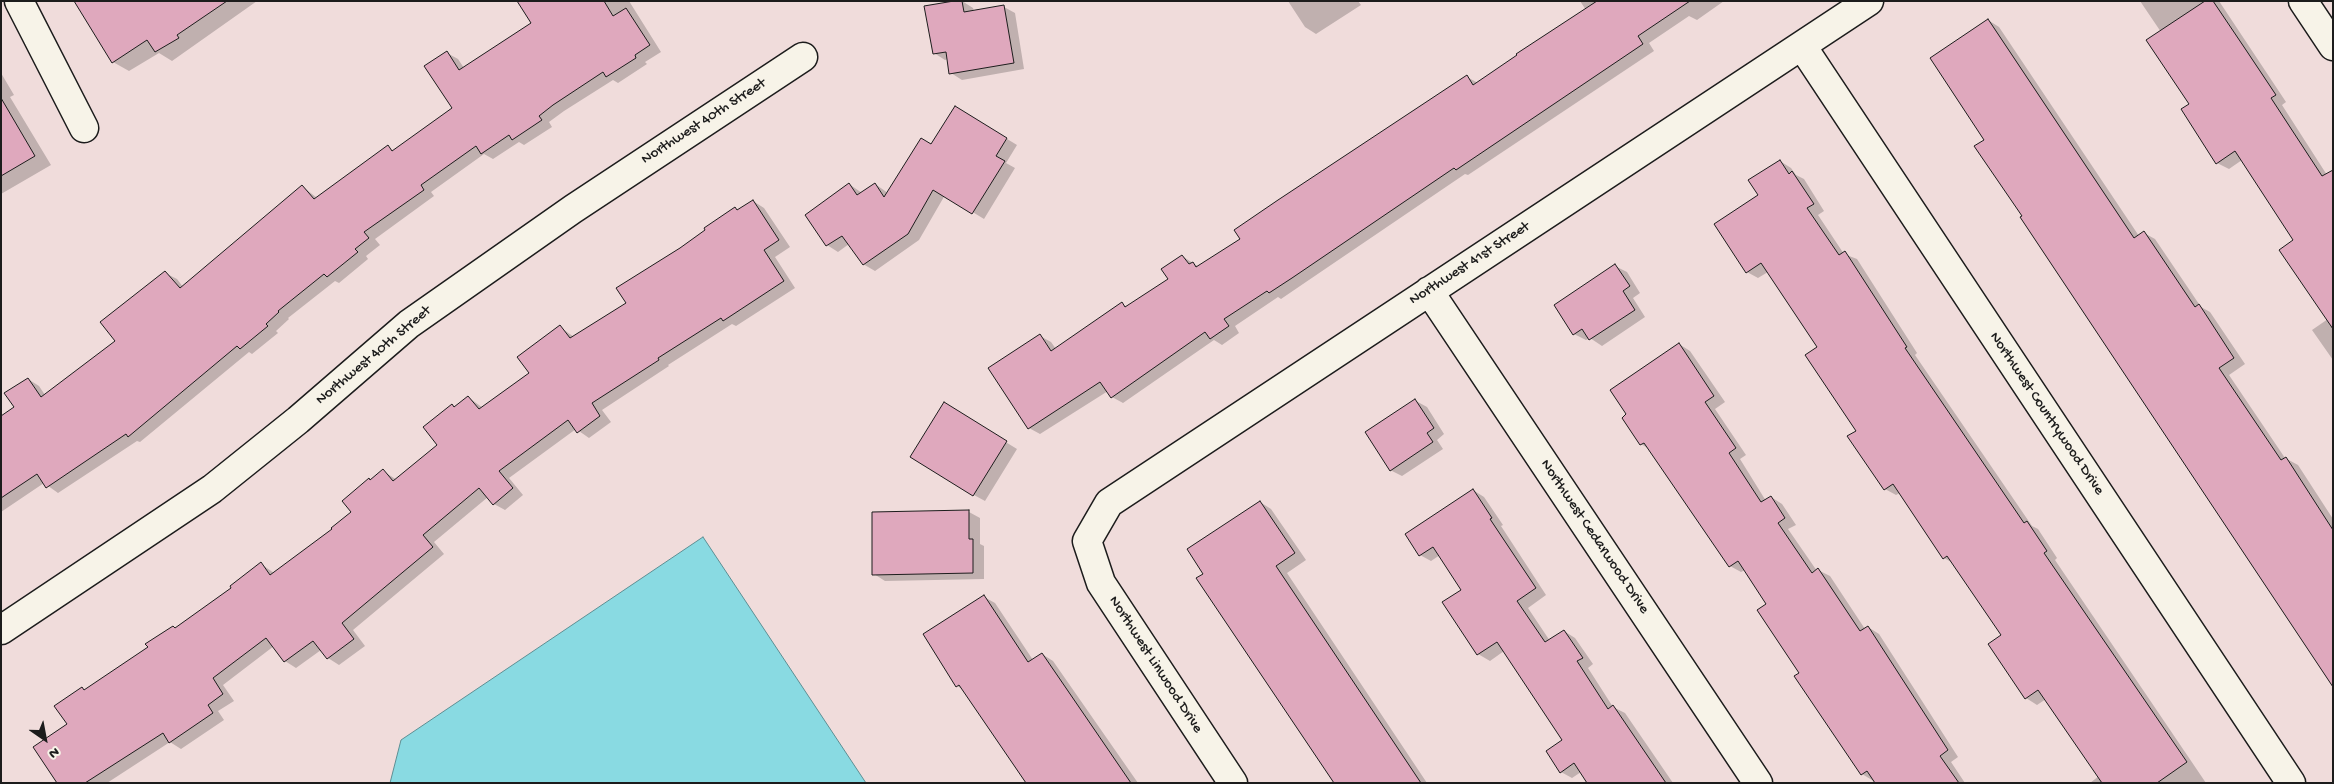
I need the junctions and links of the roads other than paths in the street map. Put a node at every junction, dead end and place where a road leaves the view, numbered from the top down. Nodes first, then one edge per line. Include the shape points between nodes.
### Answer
1 (19, 1) edge
2 (1869, 1) edge
3 (2303, 1) edge
4 (1802, 46) junction
5 (2333, 46) edge
6 (803, 57) dead end
7 (84, 128) dead end
8 (1429, 291) junction
9 (1087, 542) joint
10 (1, 630) edge
11 (1233, 783) edge
12 (1758, 783) edge
13 (2291, 783) edge

1 - 7 street
2 - 4 street, Northwest 41st Street
3 - 5 street
4 - 8 street, Northwest 41st Street
4 - 13 street, Northwest Countrywood Drive
6 - 10 street, Northwest 40th Street via 409,324 212,489
8 - 9 street, Northwest 41st Street via 1109,503
8 - 12 street, Northwest Cedarwood Drive
9 - 11 street, Northwest Linwood Drive via 1102,583

